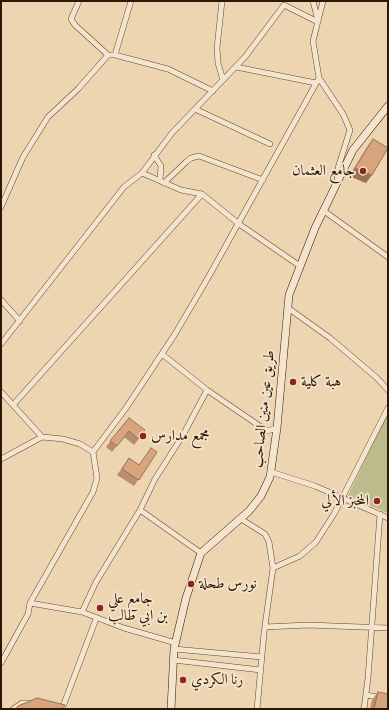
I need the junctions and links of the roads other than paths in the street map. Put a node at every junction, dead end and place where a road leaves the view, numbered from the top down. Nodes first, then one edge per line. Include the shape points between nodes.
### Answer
1 (79, 1) edge
2 (131, 1) edge
3 (222, 1) edge
4 (313, 1) edge
5 (323, 1) edge
6 (285, 3) edge
7 (318, 22) junction
8 (108, 54) junction
9 (115, 54) junction
10 (236, 67) junction
11 (223, 80) junction
12 (317, 81) junction
13 (213, 90) junction
14 (388, 106) edge
15 (196, 109) junction
16 (270, 144) dead end
17 (154, 155) junction
18 (142, 173) junction
19 (263, 180) junction
20 (162, 182) junction
21 (336, 187) junction
22 (202, 194) junction
23 (1, 207) edge
24 (324, 211) junction
25 (239, 224) junction
26 (388, 257) edge
27 (300, 266) junction
28 (1, 300) edge
29 (288, 308) junction
30 (20, 321) junction
31 (1, 344) edge
32 (162, 354) junction
33 (207, 390) junction
34 (388, 390) edge
35 (1, 392) edge
36 (13, 404) junction
37 (388, 408) edge
38 (277, 428) junction
39 (42, 437) junction
40 (94, 452) junction
41 (1, 459) edge
42 (271, 472) junction
43 (342, 498) junction
44 (140, 510) junction
45 (380, 514) junction
46 (388, 518) edge
47 (240, 520) junction
48 (201, 553) junction
49 (273, 568) junction
50 (30, 603) junction
51 (82, 612) junction
52 (96, 619) junction
53 (372, 626) junction
54 (265, 627) junction
55 (388, 628) edge
56 (175, 646) junction
57 (262, 657) junction
58 (173, 660) junction
59 (1, 663) edge
60 (261, 670) junction
61 (366, 695) junction
62 (388, 699) edge
63 (37, 702) edge
64 (56, 706) edge
65 (62, 708) edge
66 (13, 709) edge
67 (171, 709) edge
68 (257, 709) edge
69 (364, 709) edge

1 - 8 street via 71,19
2 - 9 street
3 - 11 street via 217,48
4 - 7 street
5 - 7 street
6 - 7 street
6 - 10 street
7 - 12 street via 313,42
8 - 9 street
8 - 23 street via 78,89 48,117 23,157
9 - 13 street via 168,69
10 - 11 street
10 - 12 street
11 - 13 street
12 - 19 street
12 - 21 street via 343,114 350,130 338,168
13 - 15 street
14 - 21 main road, طريق عين منين الصاحب via 353,150
15 - 16 street
15 - 17 street
17 - 18 street
17 - 20 street via 161,166
18 - 20 street
18 - 30 street via 124,187
19 - 20 street via 199,156 191,158
19 - 25 street
20 - 22 street via 181,190
21 - 24 main road, طريق عين منين الصاحب
22 - 25 street
22 - 36 street
24 - 26 street
24 - 27 main road, طريق عين منين الصاحب
25 - 27 street
25 - 32 street
27 - 29 main road, طريق عين منين الصاحب via 289,295
28 - 30 street
29 - 34 street via 330,338
29 - 38 main road, طريق عين منين الصاحب
30 - 31 street
32 - 33 street
32 - 40 street
33 - 38 street via 267,431
33 - 44 street via 155,479
35 - 36 street
36 - 39 street
37 - 43 street
38 - 42 main road, طريق عين منين الصاحب
39 - 40 street via 63,439
39 - 41 street
40 - 50 street via 97,478 93,492
42 - 43 street
42 - 47 main road, طريق عين منين الصاحب via 261,496
43 - 45 street
43 - 49 street via 311,548
44 - 48 street
44 - 51 street via 96,582
45 - 46 street
45 - 53 street
47 - 48 main road, طريق عين منين الصاحب
47 - 49 street via 265,534
48 - 56 main road via 186,598
49 - 54 street
50 - 51 street
50 - 59 street via 28,614
51 - 52 street
52 - 56 street
52 - 65 street
53 - 54 street
53 - 55 street
53 - 61 street
54 - 57 street
56 - 57 street
56 - 58 main road
57 - 60 street
58 - 60 street
58 - 67 main road
60 - 68 street
61 - 62 street
61 - 69 street
63 - 66 street via 22,703
64 - 65 street

